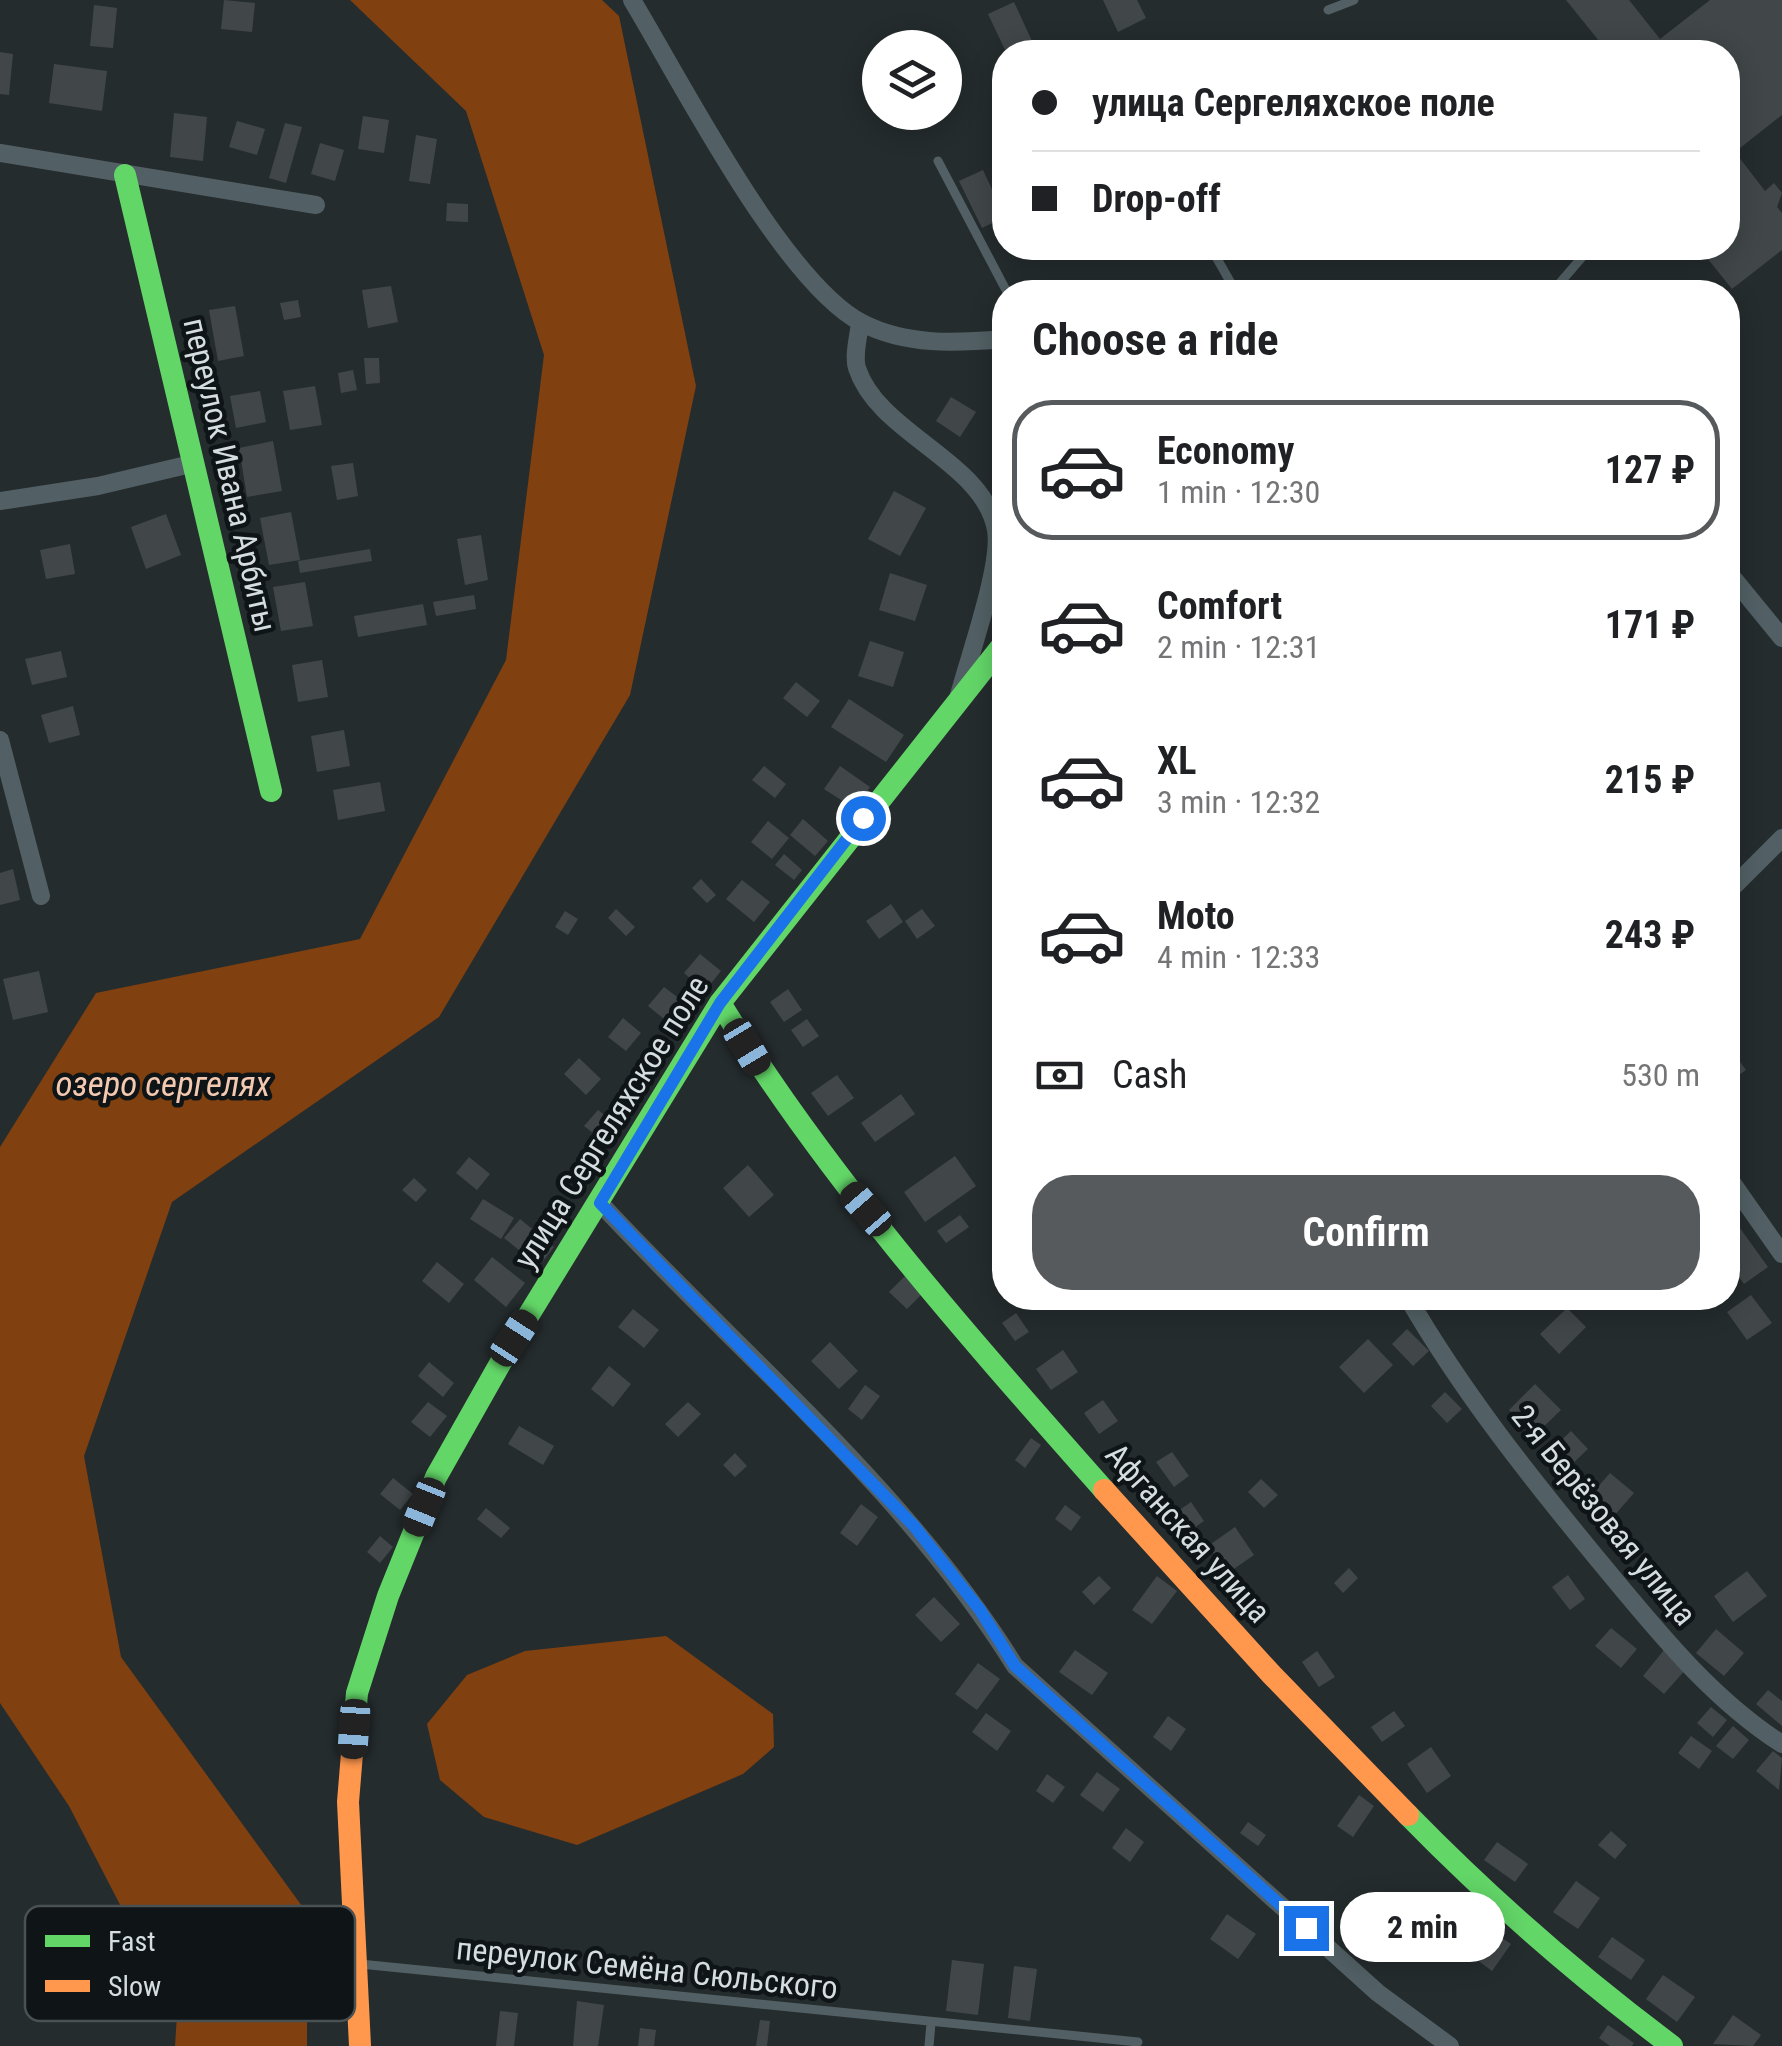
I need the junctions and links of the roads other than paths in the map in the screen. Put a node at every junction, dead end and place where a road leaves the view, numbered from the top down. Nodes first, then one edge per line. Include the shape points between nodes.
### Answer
1 (632, 0) edge
2 (1354, 0) edge
3 (1328, 10) dead end
4 (0, 153) edge
5 (938, 160) dead end
6 (125, 175) junction
7 (316, 205) dead end
8 (1580, 260) edge
9 (1001, 280) edge
10 (1562, 280) edge
11 (860, 322) junction
12 (992, 340) edge
13 (195, 463) junction
14 (0, 502) edge
15 (992, 520) edge
16 (992, 570) edge
17 (1740, 587) edge
18 (1782, 638) edge
19 (992, 657) edge
20 (959, 695) junction
21 (0, 740) edge
22 (271, 791) dead end
23 (1782, 838) edge
24 (1740, 880) edge
25 (42, 896) dead end
26 (720, 1003) junction
27 (1740, 1195) edge
28 (600, 1203) junction
29 (1782, 1254) edge
30 (1416, 1310) edge
31 (1782, 1744) edge
32 (354, 1906) edge
33 (355, 1915) edge
34 (358, 1964) junction
35 (931, 2023) junction
36 (1138, 2042) dead end
37 (360, 2046) edge
38 (928, 2046) edge
39 (1450, 2046) edge
40 (1672, 2046) edge

1 - 11 street via 767,223 816,288
2 - 3 lane
4 - 6 street
5 - 9 lane
6 - 7 street
6 - 13 street, переулок Ивана Арбиты
8 - 10 lane
11 - 12 street via 903,339
11 - 15 street via 856,367 884,409 972,486
13 - 14 street
13 - 22 street, переулок Ивана Арбиты
16 - 20 street
17 - 18 street
19 - 20 street, улица Сергеляхское поле
20 - 26 street, улица Сергеляхское поле
21 - 25 street
23 - 24 street
26 - 28 street, улица Сергеляхское поле
26 - 40 street, Афганская улица via 779,1099 844,1183 1167,1560 1496,1905
27 - 29 street
28 - 32 street, улица Сергеляхское поле via 436,1477 382,1612 357,1693 348,1802
28 - 39 street via 914,1526 1015,1666 1378,1993
30 - 31 street, 2-я Берёзовая улица via 1502,1443 1644,1613 1744,1720
33 - 34 street, улица Сергеляхское поле
34 - 35 lane, переулок Семёна Сюльского
34 - 37 street, улица Сергеляхское поле
35 - 36 lane, переулок Семёна Сюльского
35 - 38 lane

